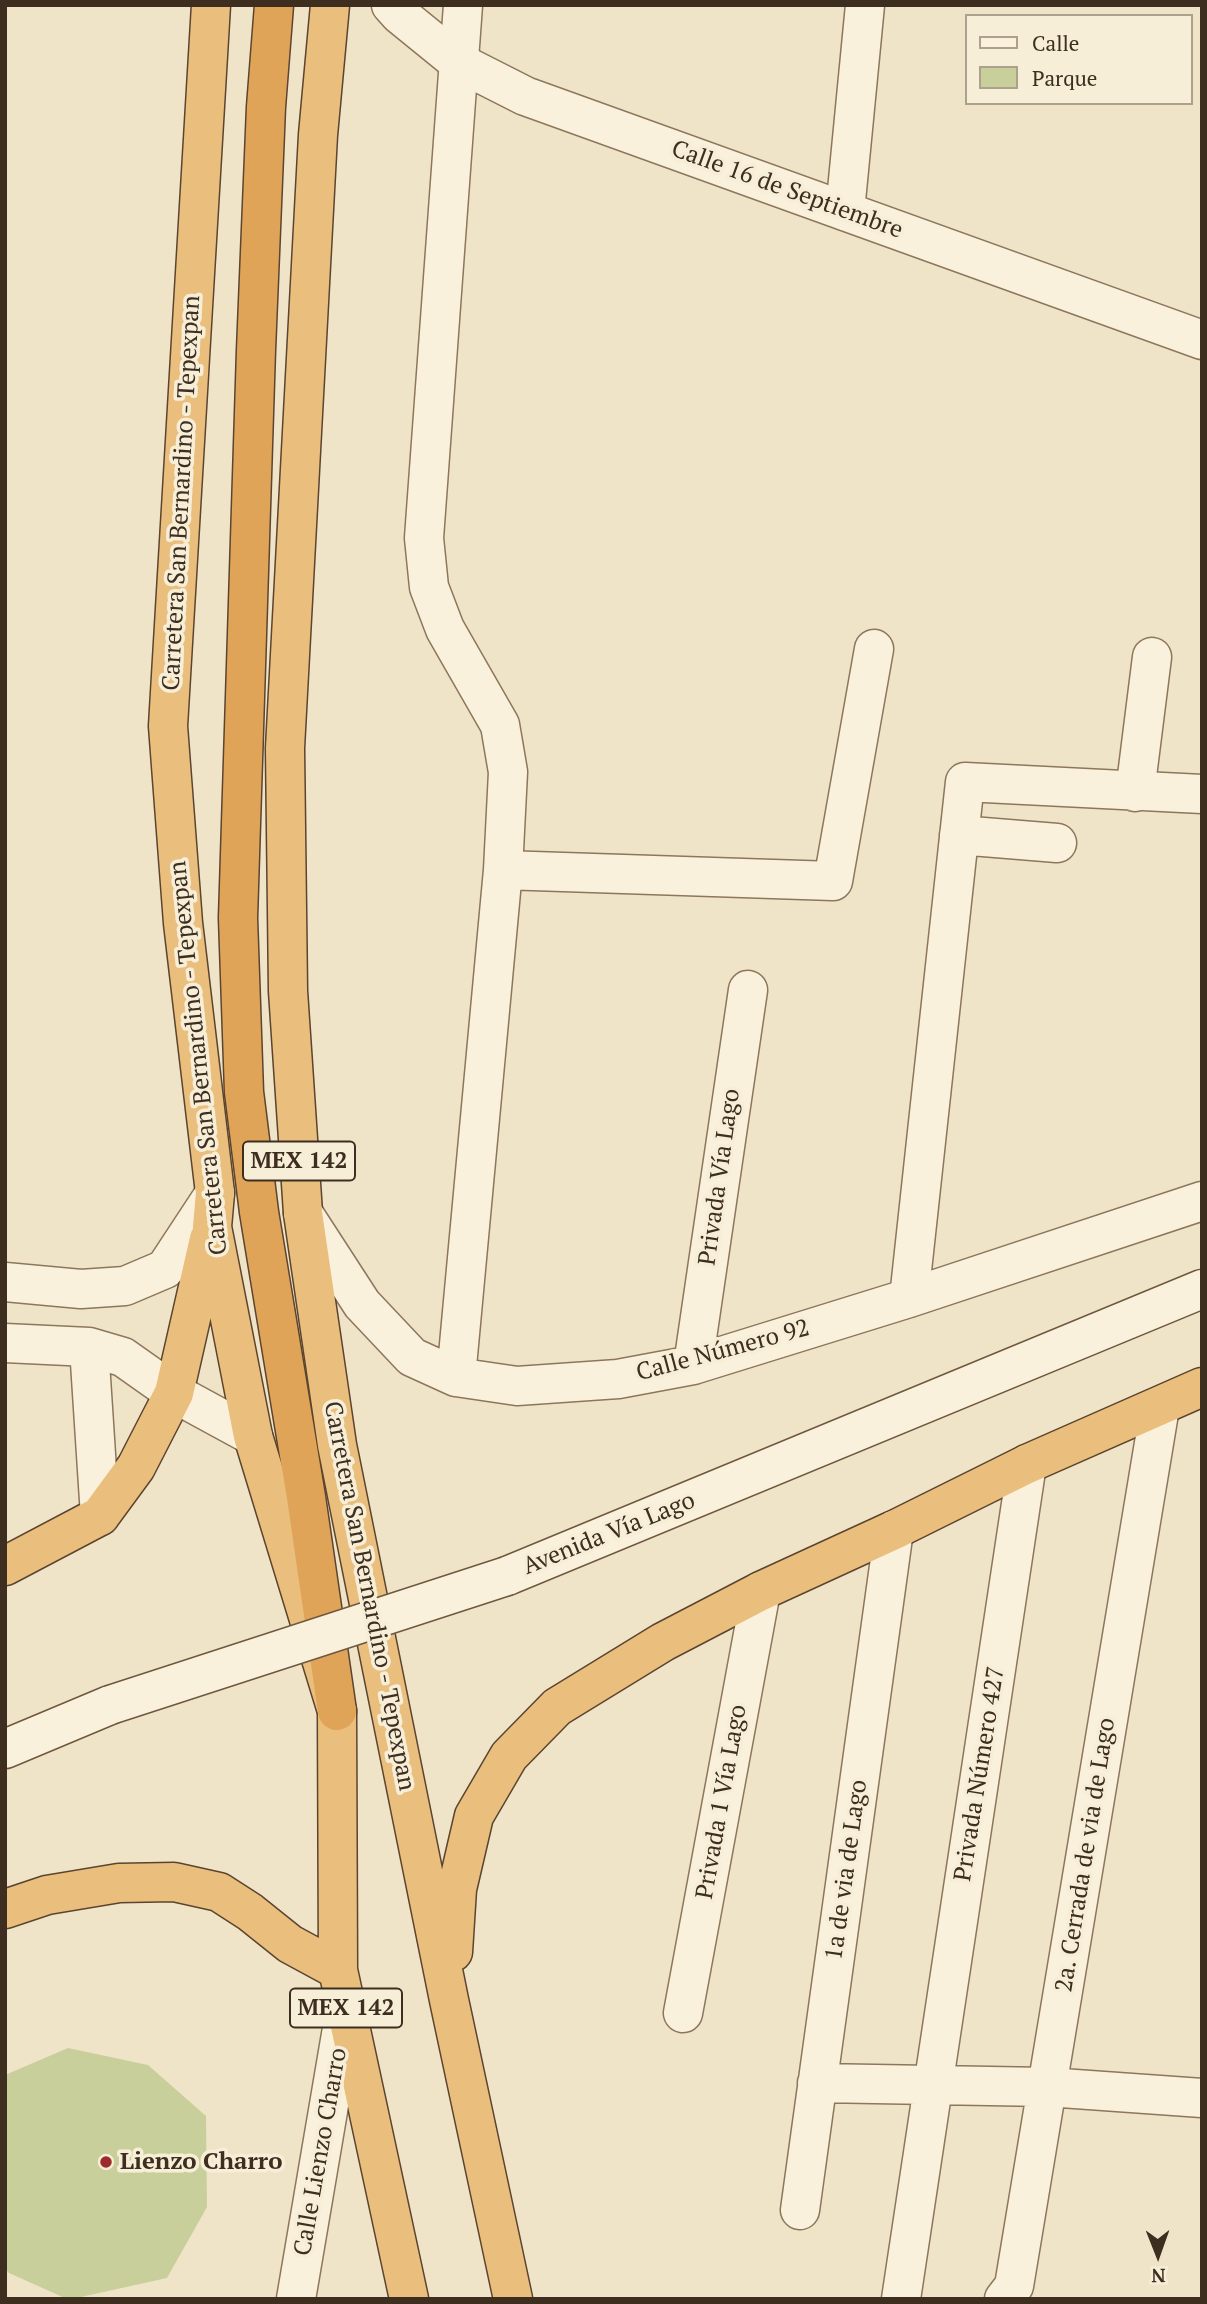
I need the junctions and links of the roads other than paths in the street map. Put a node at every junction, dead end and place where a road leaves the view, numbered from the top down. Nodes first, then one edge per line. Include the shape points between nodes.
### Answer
1 (211, 5) edge
2 (274, 5) edge
3 (330, 5) edge
4 (391, 5) edge
5 (463, 5) edge
6 (864, 5) edge
7 (458, 62) junction
8 (845, 211) junction
9 (1202, 340) edge
10 (874, 649) dead end
11 (1152, 657) dead end
12 (1135, 792) junction
13 (1202, 794) edge
14 (959, 835) junction
15 (1056, 843) dead end
16 (503, 870) junction
17 (748, 990) dead end
18 (1202, 1201) edge
19 (213, 1210) junction
20 (303, 1213) junction
21 (5, 1282) edge
22 (1202, 1289) edge
23 (909, 1298) junction
24 (5, 1343) edge
25 (89, 1347) junction
26 (693, 1364) junction
27 (456, 1377) junction
28 (1202, 1387) edge
29 (173, 1393) junction
30 (1160, 1408) junction
31 (253, 1436) junction
32 (1027, 1464) junction
33 (100, 1516) junction
34 (894, 1530) junction
35 (5, 1566) edge
36 (761, 1591) junction
37 (337, 1711) junction
38 (5, 1749) edge
39 (5, 1909) edge
40 (342, 1987) junction
41 (449, 2000) junction
42 (683, 2013) dead end
43 (817, 2083) junction
44 (933, 2084) junction
45 (1047, 2087) junction
46 (1202, 2098) edge
47 (800, 2210) dead end
48 (296, 2299) edge
49 (410, 2299) edge
50 (513, 2299) edge
51 (901, 2299) edge
52 (1004, 2299) edge

1 - 19 highway, Carretera San Bernardino - Tepexpan / MEX 142 via 168,726
2 - 37 highway via 256,350 238,918 244,1091
3 - 20 highway, Carretera San Bernardino - Tepexpan / MEX 142 via 285,748 288,991
4 - 7 street, Calle 16 de Septiembre
5 - 7 street
6 - 8 street
7 - 8 street, Calle 16 de Septiembre via 525,96
7 - 16 street via 424,538 429,587 446,629 500,725 508,772
8 - 9 street, Calle 16 de Septiembre
10 - 16 street via 833,881
11 - 12 street
12 - 13 street
12 - 14 street via 965,782
14 - 15 street
14 - 23 street
16 - 27 street
17 - 26 street, Privada Vía Lago
18 - 23 street, Calle Número 92
19 - 21 street via 165,1269 125,1286 81,1289
19 - 29 highway
19 - 31 highway, Carretera San Bernardino - Tepexpan / MEX 142
20 - 27 street, Calle Número 92 via 362,1304 412,1357
20 - 41 highway, Carretera San Bernardino - Tepexpan / MEX 142 via 337,1445
22 - 38 street, Avenida Vía Lago, bridge via 507,1576 110,1705
23 - 26 street, Calle Número 92
24 - 25 street
25 - 29 street via 123,1357
25 - 33 street
26 - 27 street, Calle Número 92 via 618,1379 517,1386
28 - 30 highway
29 - 31 street
29 - 33 highway via 136,1467
30 - 32 highway
30 - 45 street, 2a. Cerrada de via de Lago
31 - 37 highway, Carretera San Bernardino - Tepexpan / MEX 142
32 - 34 highway
32 - 44 street, Privada Número 427
33 - 35 highway
34 - 36 highway
34 - 43 street, 1a de via de Lago
36 - 41 highway via 663,1642 557,1707 509,1756 474,1816 457,1889
36 - 42 street, Privada 1 Vía Lago
37 - 40 highway, Carretera San Bernardino - Tepexpan / MEX 142
39 - 40 highway via 47,1895 119,1883 174,1882 219,1892
40 - 48 street, Calle Lienzo Charro
40 - 49 highway, Carretera San Bernardino - Tepexpan / MEX 142
41 - 50 highway, Carretera San Bernardino - Tepexpan / MEX 142
43 - 44 street
43 - 47 street, 1a de via de Lago
44 - 45 street
44 - 51 street, Privada Número 427
45 - 46 street
45 - 52 street, 2a. Cerrada de via de Lago via 1014,2287

